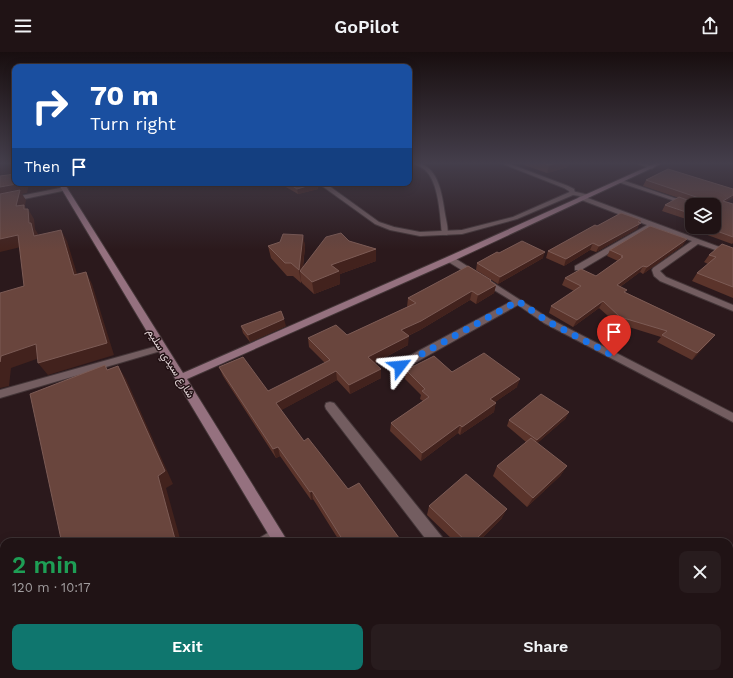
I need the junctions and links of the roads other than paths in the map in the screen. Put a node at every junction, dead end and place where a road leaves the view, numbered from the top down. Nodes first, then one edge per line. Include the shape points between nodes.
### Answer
1 (42, 191) edge
2 (66, 191) edge
3 (331, 191) edge
4 (438, 191) edge
5 (597, 191) edge
6 (651, 191) edge
7 (572, 193) joint
8 (584, 197) junction
9 (0, 202) edge
10 (685, 203) edge
11 (653, 224) junction
12 (445, 234) junction
13 (698, 241) junction
14 (733, 254) edge
15 (450, 259) junction
16 (578, 268) dead end
17 (518, 301) junction
18 (733, 308) edge
19 (162, 348) junction
20 (400, 366) dead end
21 (180, 378) junction
22 (0, 394) edge
23 (330, 406) dead end
24 (733, 418) edge
25 (279, 538) edge
26 (434, 538) edge

1 - 9 lane
2 - 19 street, شارع سيدي سليم
3 - 12 street via 364,215 386,227 420,234
4 - 12 lane
5 - 8 street
6 - 10 street
7 - 8 street
7 - 12 street via 515,218
8 - 11 street
8 - 15 street
11 - 13 street
11 - 16 street
13 - 14 street
13 - 18 street via 656,270 657,274 663,279
15 - 17 street
15 - 21 street
17 - 20 street
17 - 24 street via 547,321
19 - 21 street, شارع سيدي سليم
19 - 22 street
21 - 25 street, شارع سيدي سليم
23 - 26 street

